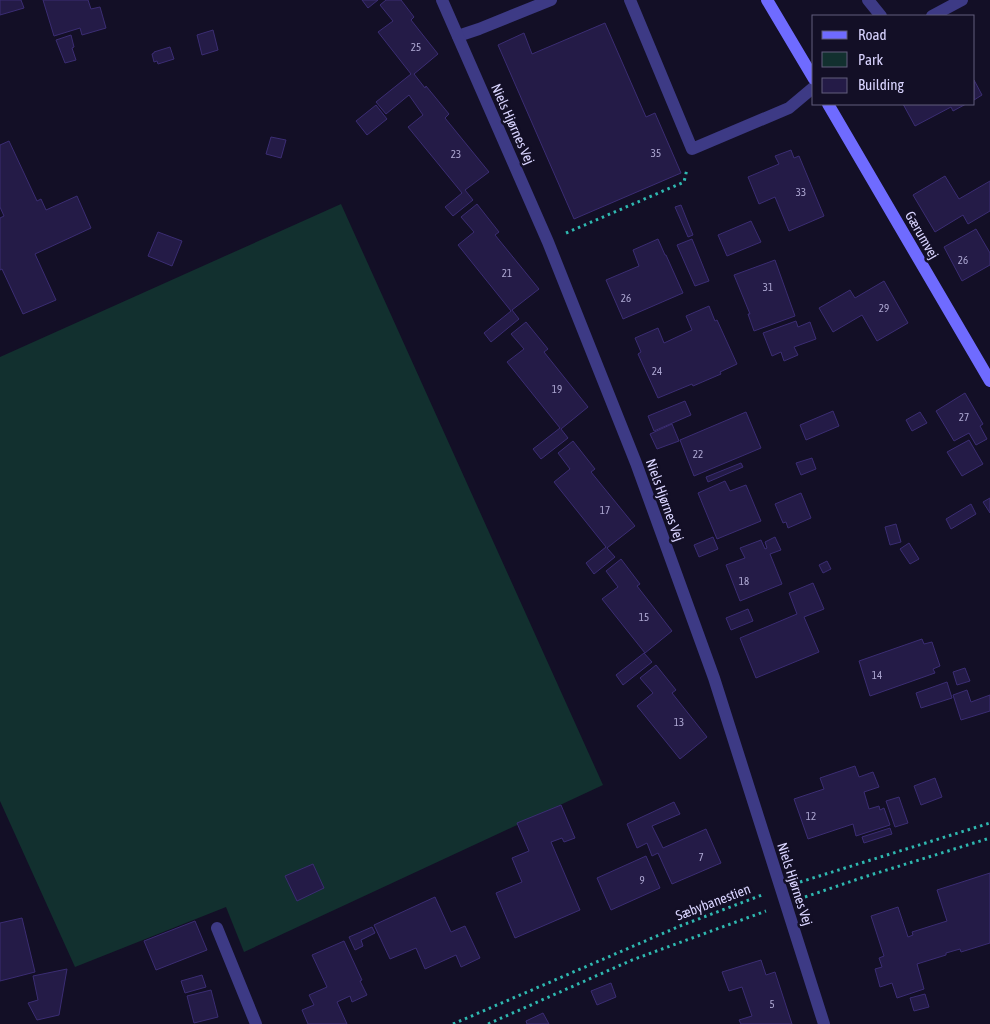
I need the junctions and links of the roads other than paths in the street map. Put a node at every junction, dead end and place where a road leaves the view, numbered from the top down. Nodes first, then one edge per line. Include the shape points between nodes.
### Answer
1 (442, 0) edge
2 (551, 0) edge
3 (630, 0) edge
4 (766, 0) edge
5 (868, 0) edge
6 (962, 0) edge
7 (880, 15) edge
8 (934, 15) edge
9 (458, 36) junction
10 (812, 76) edge
11 (812, 89) edge
12 (829, 105) edge
13 (990, 381) edge
14 (217, 928) dead end
15 (256, 1024) edge
16 (824, 1024) edge

1 - 9 street, Niels Hjørnes Vej
2 - 9 street
3 - 11 street via 692,149 789,108
4 - 10 main road
5 - 7 street
6 - 8 street
9 - 16 street, Niels Hjørnes Vej via 548,242 636,463 711,669
12 - 13 main road, Gærumvej
14 - 15 street

